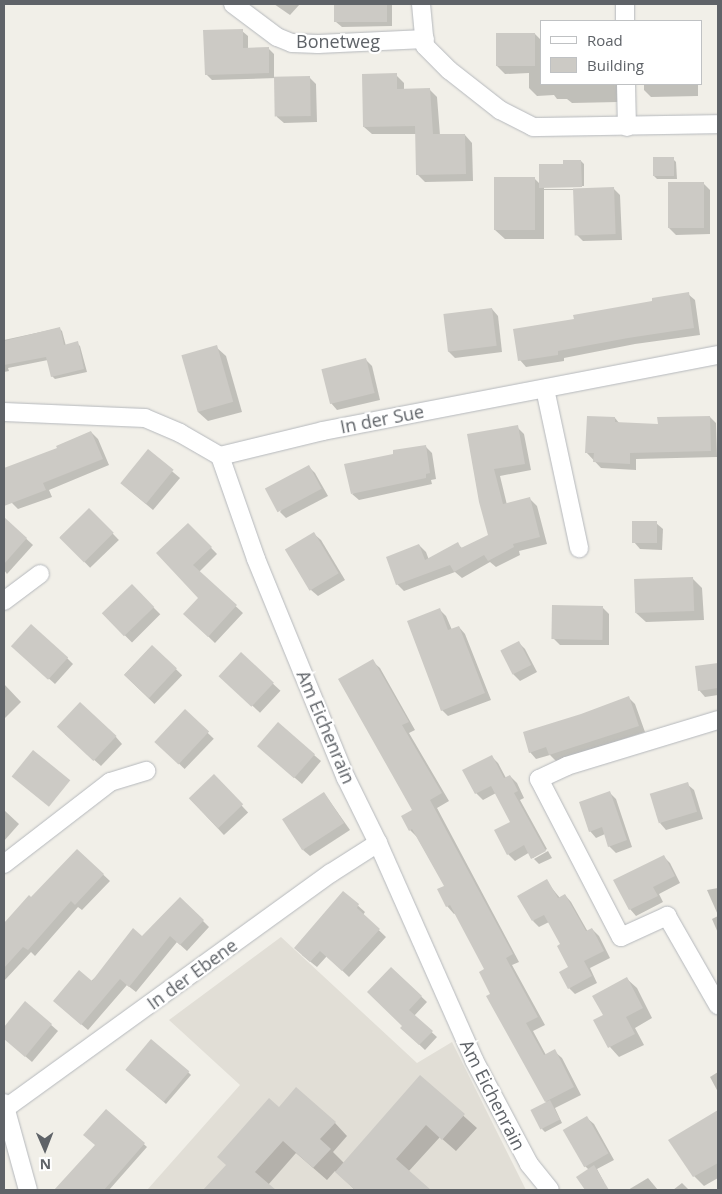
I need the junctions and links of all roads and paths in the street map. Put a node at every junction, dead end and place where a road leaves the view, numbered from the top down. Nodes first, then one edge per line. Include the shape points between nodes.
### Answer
1 (233, 4) edge
2 (422, 4) edge
3 (625, 4) edge
4 (625, 20) edge
5 (425, 39) junction
6 (626, 85) edge
7 (718, 124) edge
8 (627, 127) junction
9 (718, 355) edge
10 (545, 389) junction
11 (4, 412) edge
12 (220, 456) junction
13 (579, 548) dead end
14 (40, 574) dead end
15 (4, 601) edge
16 (718, 720) edge
17 (146, 770) dead end
18 (378, 843) junction
19 (4, 864) edge
20 (718, 1005) edge
21 (5, 1106) edge
22 (28, 1190) edge
23 (550, 1190) edge

1 - 5 street, Bonetweg via 292,43
2 - 5 street
3 - 4 street
5 - 8 street via 425,46 449,70 500,110 533,127
6 - 8 street
7 - 8 street
9 - 10 street, In der Sue
10 - 12 street, In der Sue via 323,431
10 - 13 street
11 - 12 street via 146,418 180,432
12 - 18 street, Am Eichenrain via 256,559 346,778
14 - 15 street
16 - 20 street via 567,766 539,780 621,937 667,916
17 - 19 street via 110,782
18 - 21 street, In der Ebene
18 - 23 street, Am Eichenrain via 474,1060 529,1164
21 - 22 street

